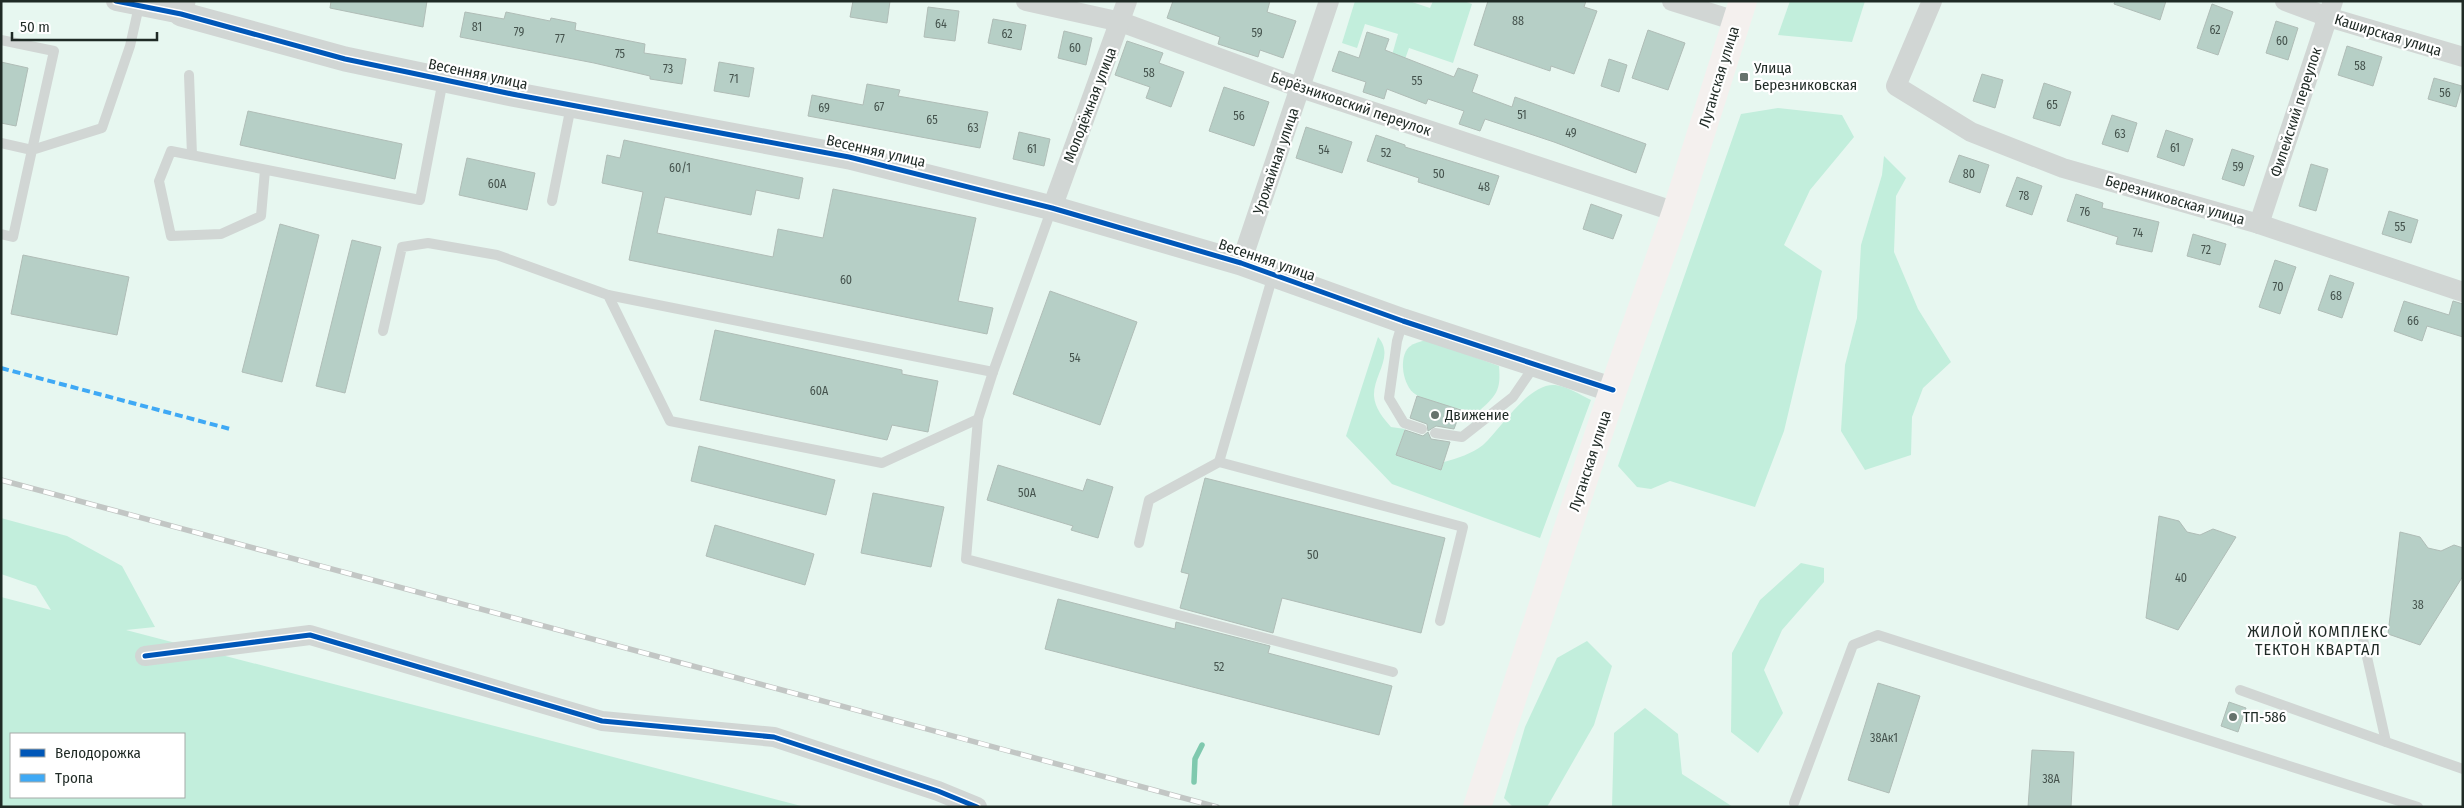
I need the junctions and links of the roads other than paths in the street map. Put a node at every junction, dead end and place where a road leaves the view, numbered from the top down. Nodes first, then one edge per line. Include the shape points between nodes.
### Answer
1 (116, 1) edge
2 (1026, 1) edge
3 (1127, 1) edge
4 (1329, 1) edge
5 (1672, 1) edge
6 (1932, 1) edge
7 (2285, 1) edge
8 (139, 6) junction
9 (182, 8) edge
10 (2330, 9) edge
11 (1740, 11) edge
12 (1121, 22) junction
13 (1, 40) edge
14 (2463, 57) edge
15 (189, 75) dead end
16 (443, 79) junction
17 (1301, 88) junction
18 (571, 105) junction
19 (1, 143) edge
20 (32, 150) junction
21 (192, 155) junction
22 (265, 170) junction
23 (552, 201) dead end
24 (1052, 208) junction
25 (1676, 212) junction
26 (2259, 224) junction
27 (1, 234) edge
28 (1241, 263) junction
29 (1274, 274) junction
30 (2463, 292) edge
31 (608, 295) junction
32 (1403, 322) junction
33 (384, 331) dead end
34 (1536, 365) junction
35 (993, 372) junction
36 (1613, 390) junction
37 (978, 419) junction
38 (1422, 429) dead end
39 (1435, 433) dead end
40 (1219, 462) junction
41 (1139, 543) dead end
42 (1440, 620) dead end
43 (2361, 630) dead end
44 (145, 656) dead end
45 (1393, 672) dead end
46 (2240, 690) dead end
47 (2386, 742) junction
48 (2463, 769) edge
49 (1794, 803) dead end
50 (977, 807) edge
51 (1477, 807) edge
52 (2418, 807) edge

1 - 8 street, Весенняя улица
2 - 12 street, Берёзниковский переулок
3 - 12 street, Молодёжная улица
4 - 17 street, Урожайная улица
5 - 11 street
6 - 26 street, Березниковская улица via 1896,86 1971,132 2063,168
7 - 10 street, Каширская улица
8 - 9 street, Весенняя улица
8 - 20 lane via 130,46 102,128
9 - 16 street, Весенняя улица via 345,59
10 - 14 street, Каширская улица
10 - 26 street, Филейский переулок
11 - 25 highway, Луганская улица
12 - 17 street, Берёзниковский переулок
12 - 24 street, Молодёжная улица
13 - 20 lane via 54,51
15 - 21 lane
16 - 18 street, Весенняя улица
16 - 22 lane via 420,200
17 - 25 street, Берёзниковский переулок
17 - 28 street, Урожайная улица
18 - 23 lane
18 - 24 street, Весенняя улица via 849,157
19 - 20 lane
20 - 27 lane via 13,236
21 - 22 lane
21 - 22 lane via 171,151 159,181 171,236 222,234 261,216
24 - 28 street, Весенняя улица
24 - 35 lane
25 - 36 highway, Луганская улица
26 - 30 street, Березниковская улица
28 - 29 street, Весенняя улица
29 - 32 street, Весенняя улица
29 - 40 lane
31 - 33 lane via 498,255 428,243 402,247
31 - 35 lane
31 - 37 lane via 670,421 882,463
32 - 34 street, Весенняя улица
32 - 38 lane via 1388,398 1404,423
34 - 36 street, Весенняя улица
34 - 39 lane via 1513,397 1462,437
35 - 37 lane
36 - 51 highway, Луганская улица
37 - 45 lane via 966,559
40 - 41 lane via 1149,500
40 - 42 lane via 1463,526
43 - 47 lane
44 - 50 street via 310,635 602,721 774,737
46 - 47 lane
47 - 48 lane
49 - 52 lane via 1853,645 1878,635

